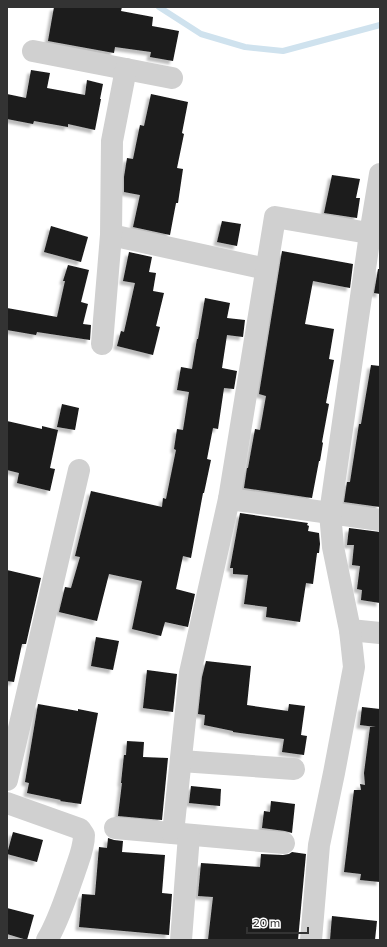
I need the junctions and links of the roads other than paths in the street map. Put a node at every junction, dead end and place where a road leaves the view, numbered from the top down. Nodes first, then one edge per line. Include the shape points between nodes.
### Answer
1 (33, 52) dead end
2 (126, 69) junction
3 (172, 78) dead end
4 (380, 174) edge
5 (375, 234) edge
6 (111, 236) junction
7 (266, 269) junction
8 (102, 344) dead end
9 (79, 470) dead end
10 (229, 499) junction
11 (330, 513) junction
12 (380, 520) edge
13 (350, 630) junction
14 (380, 633) edge
15 (181, 761) junction
16 (294, 769) dead end
17 (7, 780) edge
18 (7, 803) edge
19 (115, 828) dead end
20 (181, 834) junction
21 (284, 843) dead end
22 (47, 940) edge
23 (181, 940) edge
24 (311, 940) edge

1 - 2 street
2 - 3 street
2 - 6 street via 112,141
4 - 5 street
5 - 7 street via 275,217
5 - 11 street
6 - 7 street
6 - 8 street
7 - 10 street
9 - 17 street
10 - 11 street
10 - 15 street via 190,673
11 - 12 street
11 - 13 street via 333,547
13 - 14 street
13 - 24 street via 354,667 319,845
15 - 16 street
15 - 20 street
18 - 22 street via 80,829 84,835 84,844 68,893
19 - 20 street
20 - 21 street
20 - 23 street

